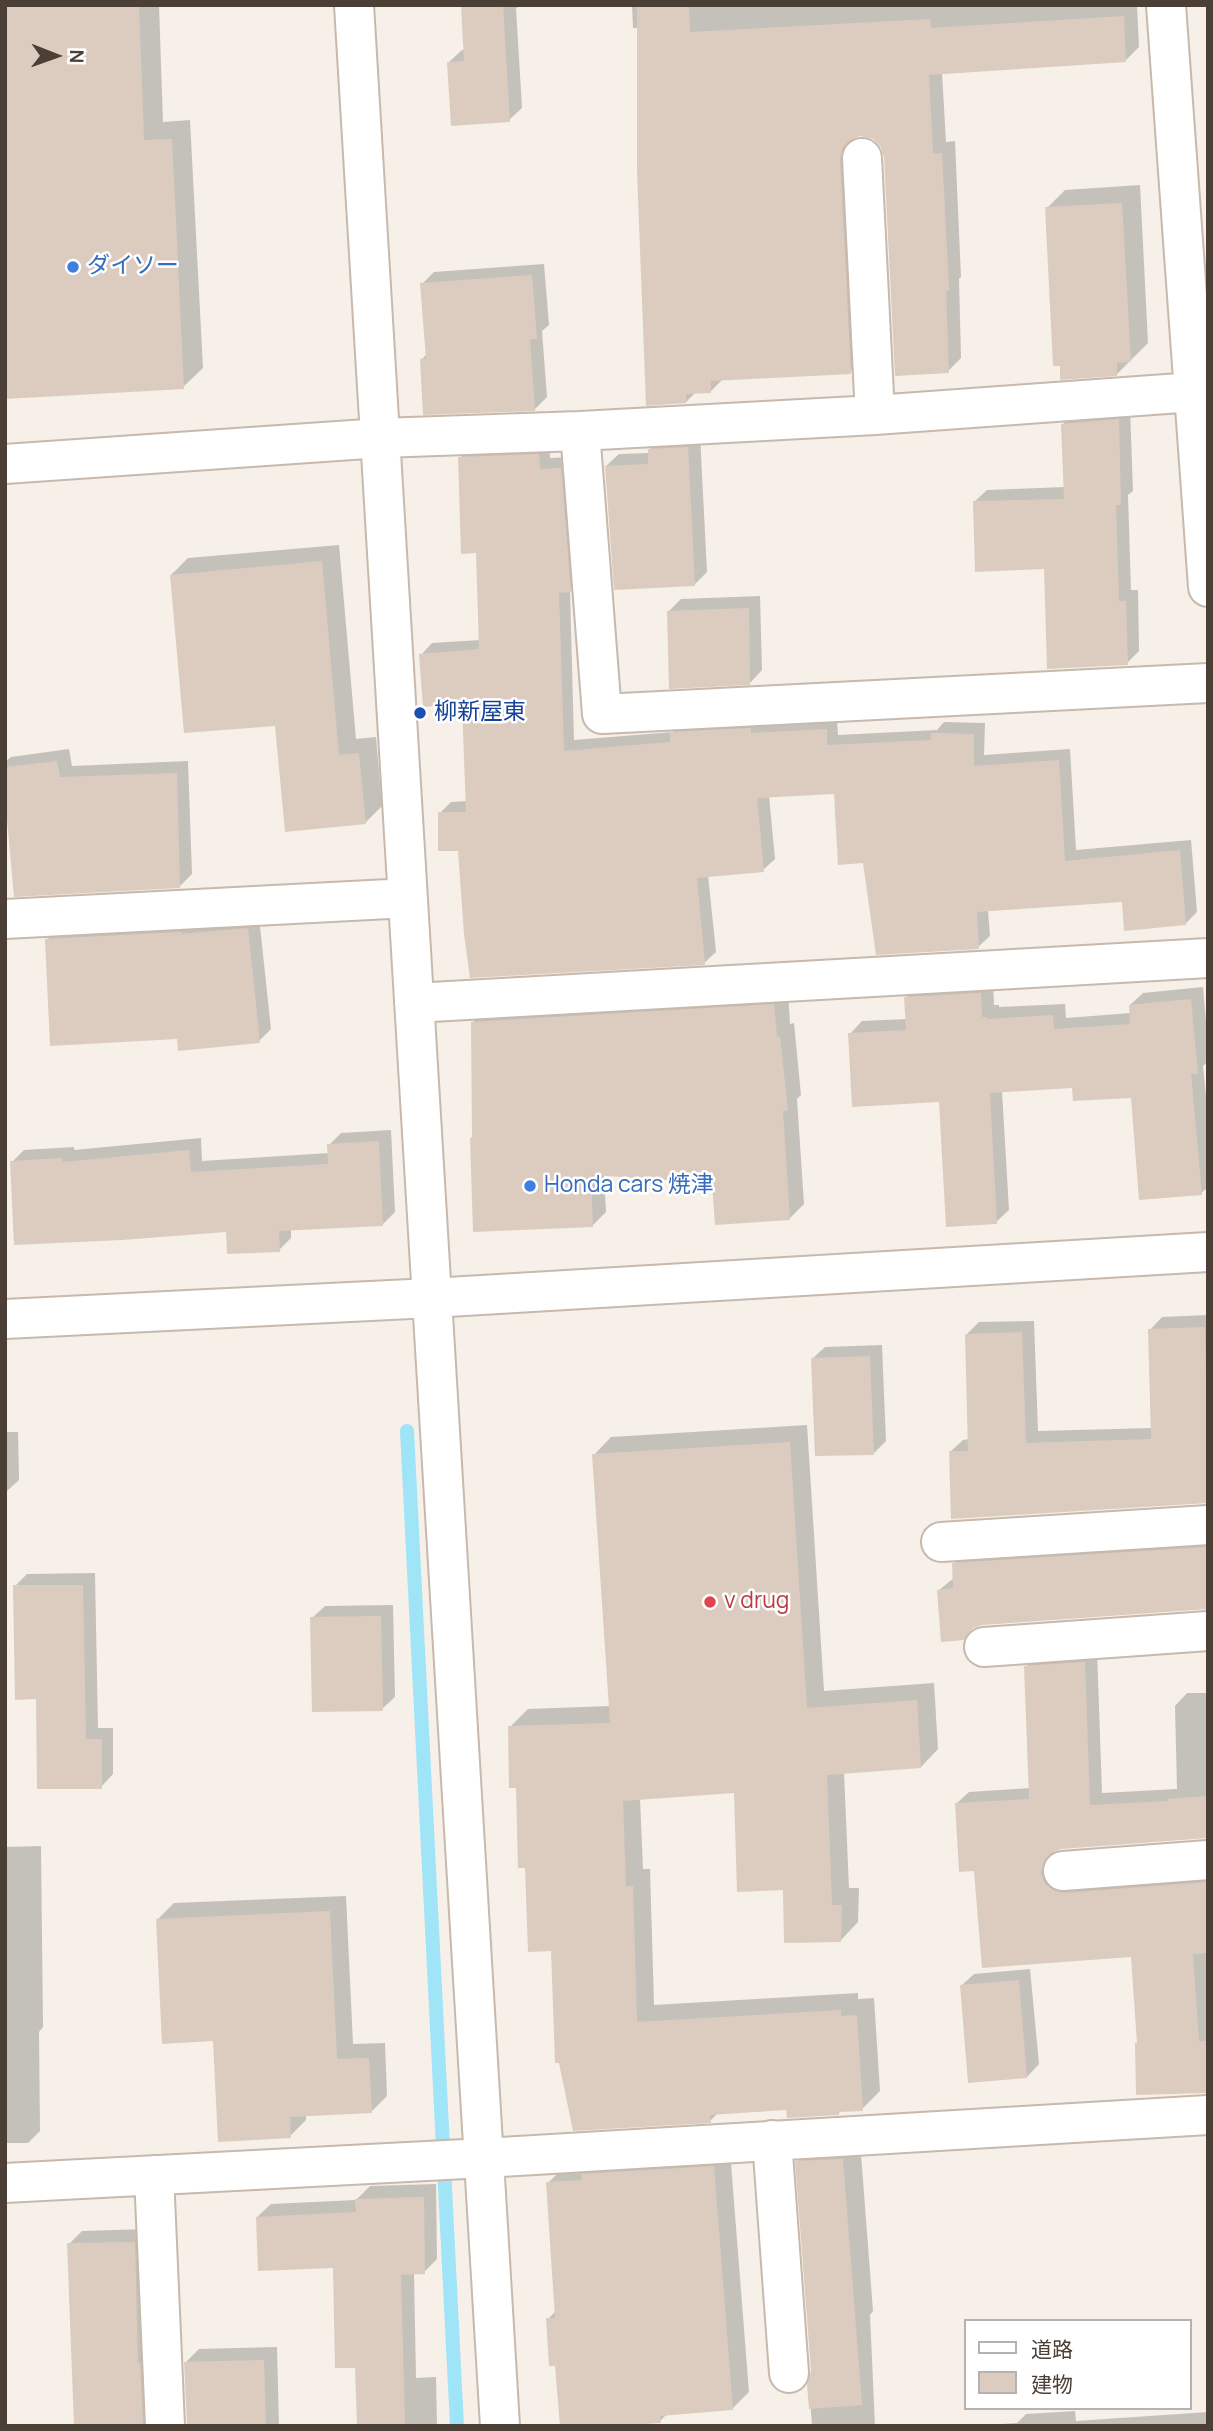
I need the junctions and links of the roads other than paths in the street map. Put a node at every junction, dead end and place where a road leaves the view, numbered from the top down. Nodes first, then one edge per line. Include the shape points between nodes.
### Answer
1 (354, 5) edge
2 (1166, 5) edge
3 (862, 158) dead end
4 (1201, 391) edge
5 (875, 415) junction
6 (580, 431) junction
7 (381, 439) junction
8 (5, 464) edge
9 (1208, 587) edge
10 (1208, 683) edge
11 (408, 898) junction
12 (5, 919) edge
13 (1208, 958) edge
14 (414, 1003) junction
15 (1208, 1252) edge
16 (431, 1298) junction
17 (5, 1319) edge
18 (1208, 1525) edge
19 (942, 1542) dead end
20 (1208, 1631) edge
21 (984, 1647) dead end
22 (1208, 1860) edge
23 (1063, 1871) dead end
24 (1208, 2115) edge
25 (772, 2140) junction
26 (484, 2158) junction
27 (154, 2175) junction
28 (5, 2183) edge
29 (789, 2373) dead end
30 (165, 2426) edge
31 (500, 2426) edge

1 - 7 street
2 - 4 street
3 - 5 street
4 - 5 street
4 - 9 street
5 - 6 street
6 - 7 street
6 - 10 street via 602,714
7 - 8 street
7 - 11 street
11 - 12 street
11 - 14 street
13 - 14 street
14 - 16 street
15 - 16 street
16 - 17 street
16 - 26 street
18 - 19 street
20 - 21 street
22 - 23 street
24 - 25 street
25 - 26 street
25 - 29 street
26 - 27 street
26 - 31 street
27 - 28 street
27 - 30 street

